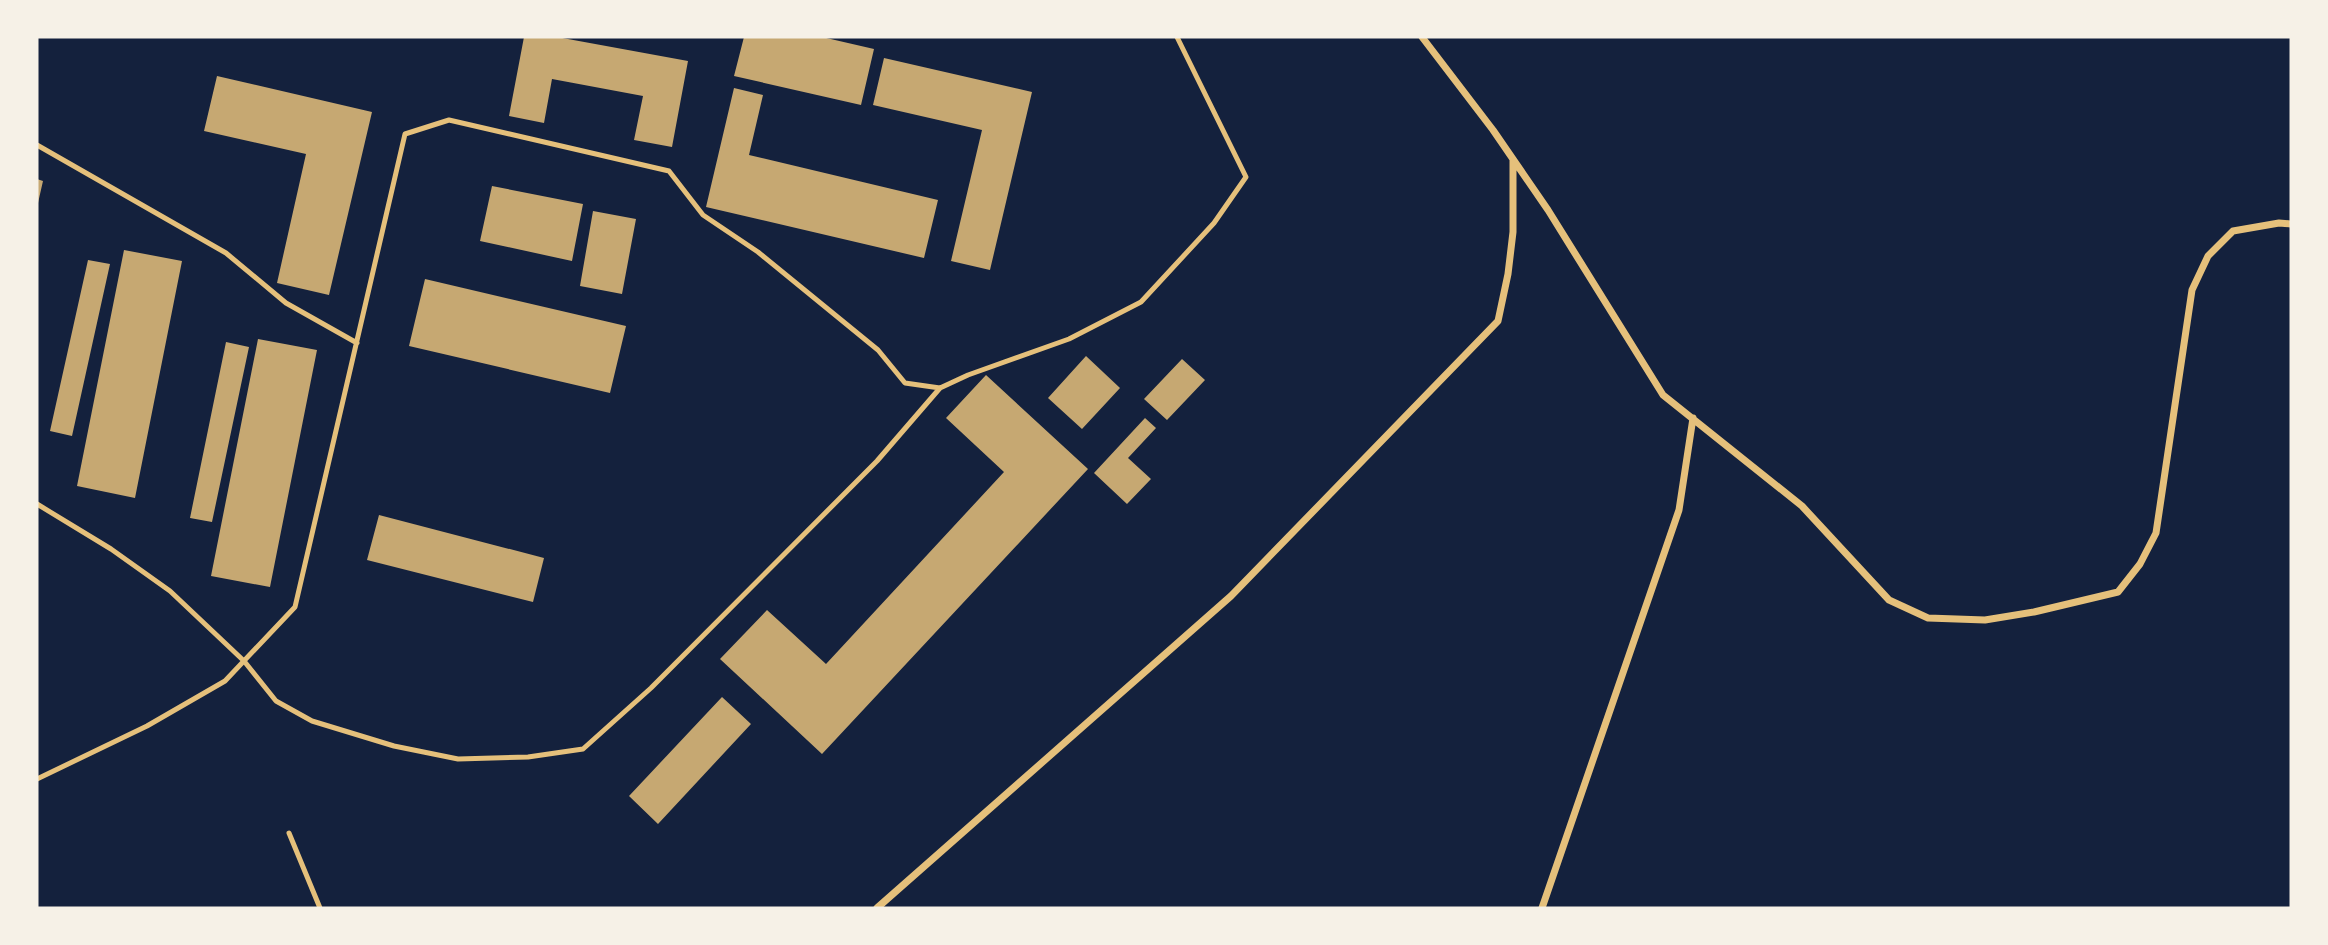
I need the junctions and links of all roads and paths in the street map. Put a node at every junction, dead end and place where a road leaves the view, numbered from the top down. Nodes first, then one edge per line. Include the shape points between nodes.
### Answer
1 (1177, 37) edge
2 (1422, 37) edge
3 (37, 145) edge
4 (1513, 159) junction
5 (2291, 224) edge
6 (357, 343) junction
7 (940, 388) junction
8 (1693, 418) junction
9 (37, 504) edge
10 (244, 661) junction
11 (37, 779) edge
12 (289, 833) dead end
13 (320, 908) edge
14 (877, 908) edge
15 (1542, 908) edge

1 - 7 lane via 1246,177 1214,223 1141,302 1069,339
2 - 4 street
3 - 6 lane via 226,253 286,303
4 - 8 street via 1663,395
4 - 14 street via 1513,232 1498,321 1231,596
5 - 8 street via 2233,231 2208,256 2192,290 2155,533 2140,564 2118,592 1985,620 1928,618 1889,600 1802,506
6 - 7 lane via 405,134 449,120 669,171 703,215 758,252 878,350 905,383
6 - 10 lane via 295,607
7 - 10 lane via 868,471 651,688 583,749 458,760 394,746 312,721 276,701
8 - 15 street via 1679,510
9 - 10 lane via 170,591
10 - 11 lane via 225,681 147,726
12 - 13 lane

